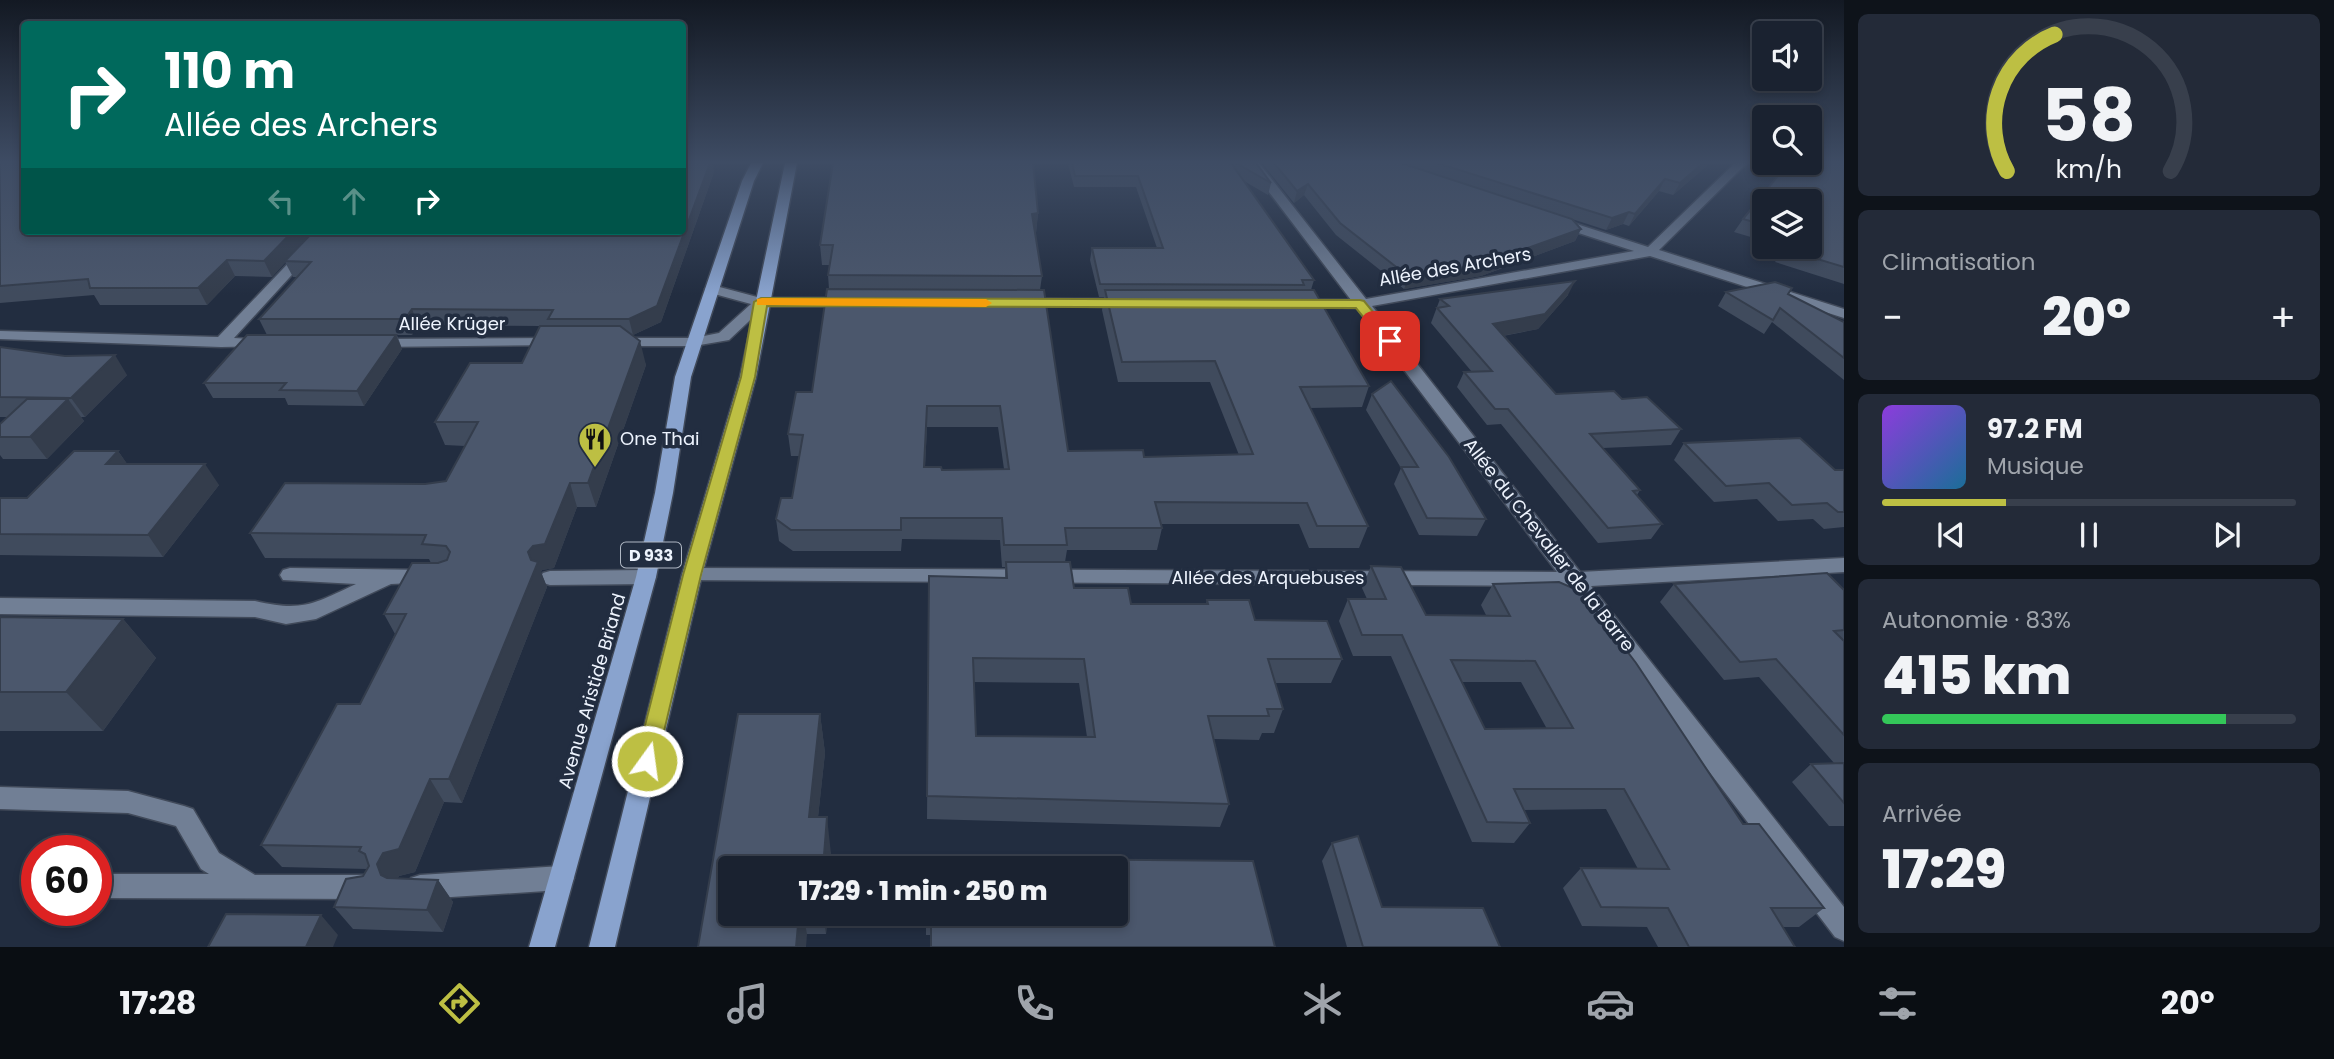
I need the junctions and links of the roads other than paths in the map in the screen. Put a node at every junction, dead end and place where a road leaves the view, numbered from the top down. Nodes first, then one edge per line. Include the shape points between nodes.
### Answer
1 (739, 207) edge
2 (781, 207) edge
3 (1286, 207) edge
4 (1696, 207) edge
5 (1546, 218) edge
6 (322, 235) edge
7 (1650, 252) junction
8 (712, 289) junction
9 (761, 302) junction
10 (858, 302) edge
11 (1012, 303) edge
12 (1137, 303) edge
13 (1290, 304) edge
14 (1360, 304) junction
15 (1844, 314) edge
16 (0, 335) edge
17 (574, 342) edge
18 (601, 342) edge
19 (694, 342) junction
20 (221, 343) junction
21 (284, 343) edge
22 (367, 343) edge
23 (1844, 565) edge
24 (290, 575) dead end
25 (692, 575) junction
26 (389, 577) junction
27 (646, 577) junction
28 (449, 578) edge
29 (550, 578) dead end
30 (1577, 579) junction
31 (0, 606) edge
32 (0, 798) edge
33 (561, 878) junction
34 (112, 886) edge
35 (252, 887) junction
36 (371, 887) edge
37 (409, 887) edge
38 (1844, 928) edge
39 (542, 947) edge
40 (602, 947) edge

1 - 8 main road, Avenue Aristide Briand / D 933
2 - 9 main road, D 933
3 - 14 street, Allée du Chevalier de la Barre
4 - 7 street
5 - 7 street
6 - 20 street
7 - 14 street, Allée des Archers
7 - 15 street
8 - 9 street
8 - 19 main road, Avenue Aristide Briand / D 933
9 - 10 street
9 - 19 street via 724,337
9 - 25 main road, D 933 via 748,377
11 - 12 street
13 - 14 street, Allée des Archers
14 - 30 street, Allée du Chevalier de la Barre
16 - 20 street
17 - 22 street, Allée Krüger
18 - 19 street
19 - 27 main road, Avenue Aristide Briand / D 933 via 683,377
20 - 21 street
23 - 30 street, Allée des Arquebuses
24 - 26 street
25 - 30 street, Allée des Arquebuses
25 - 40 main road, D 933
26 - 28 street
26 - 31 street via 316,611 286,616 255,610
27 - 29 street
27 - 33 main road, Avenue Aristide Briand / D 933
30 - 38 street, Allée du Chevalier de la Barre
32 - 35 street via 128,802 184,817 210,861
33 - 37 street
33 - 39 main road, Avenue Aristide Briand / D 933
34 - 35 street
35 - 36 street

